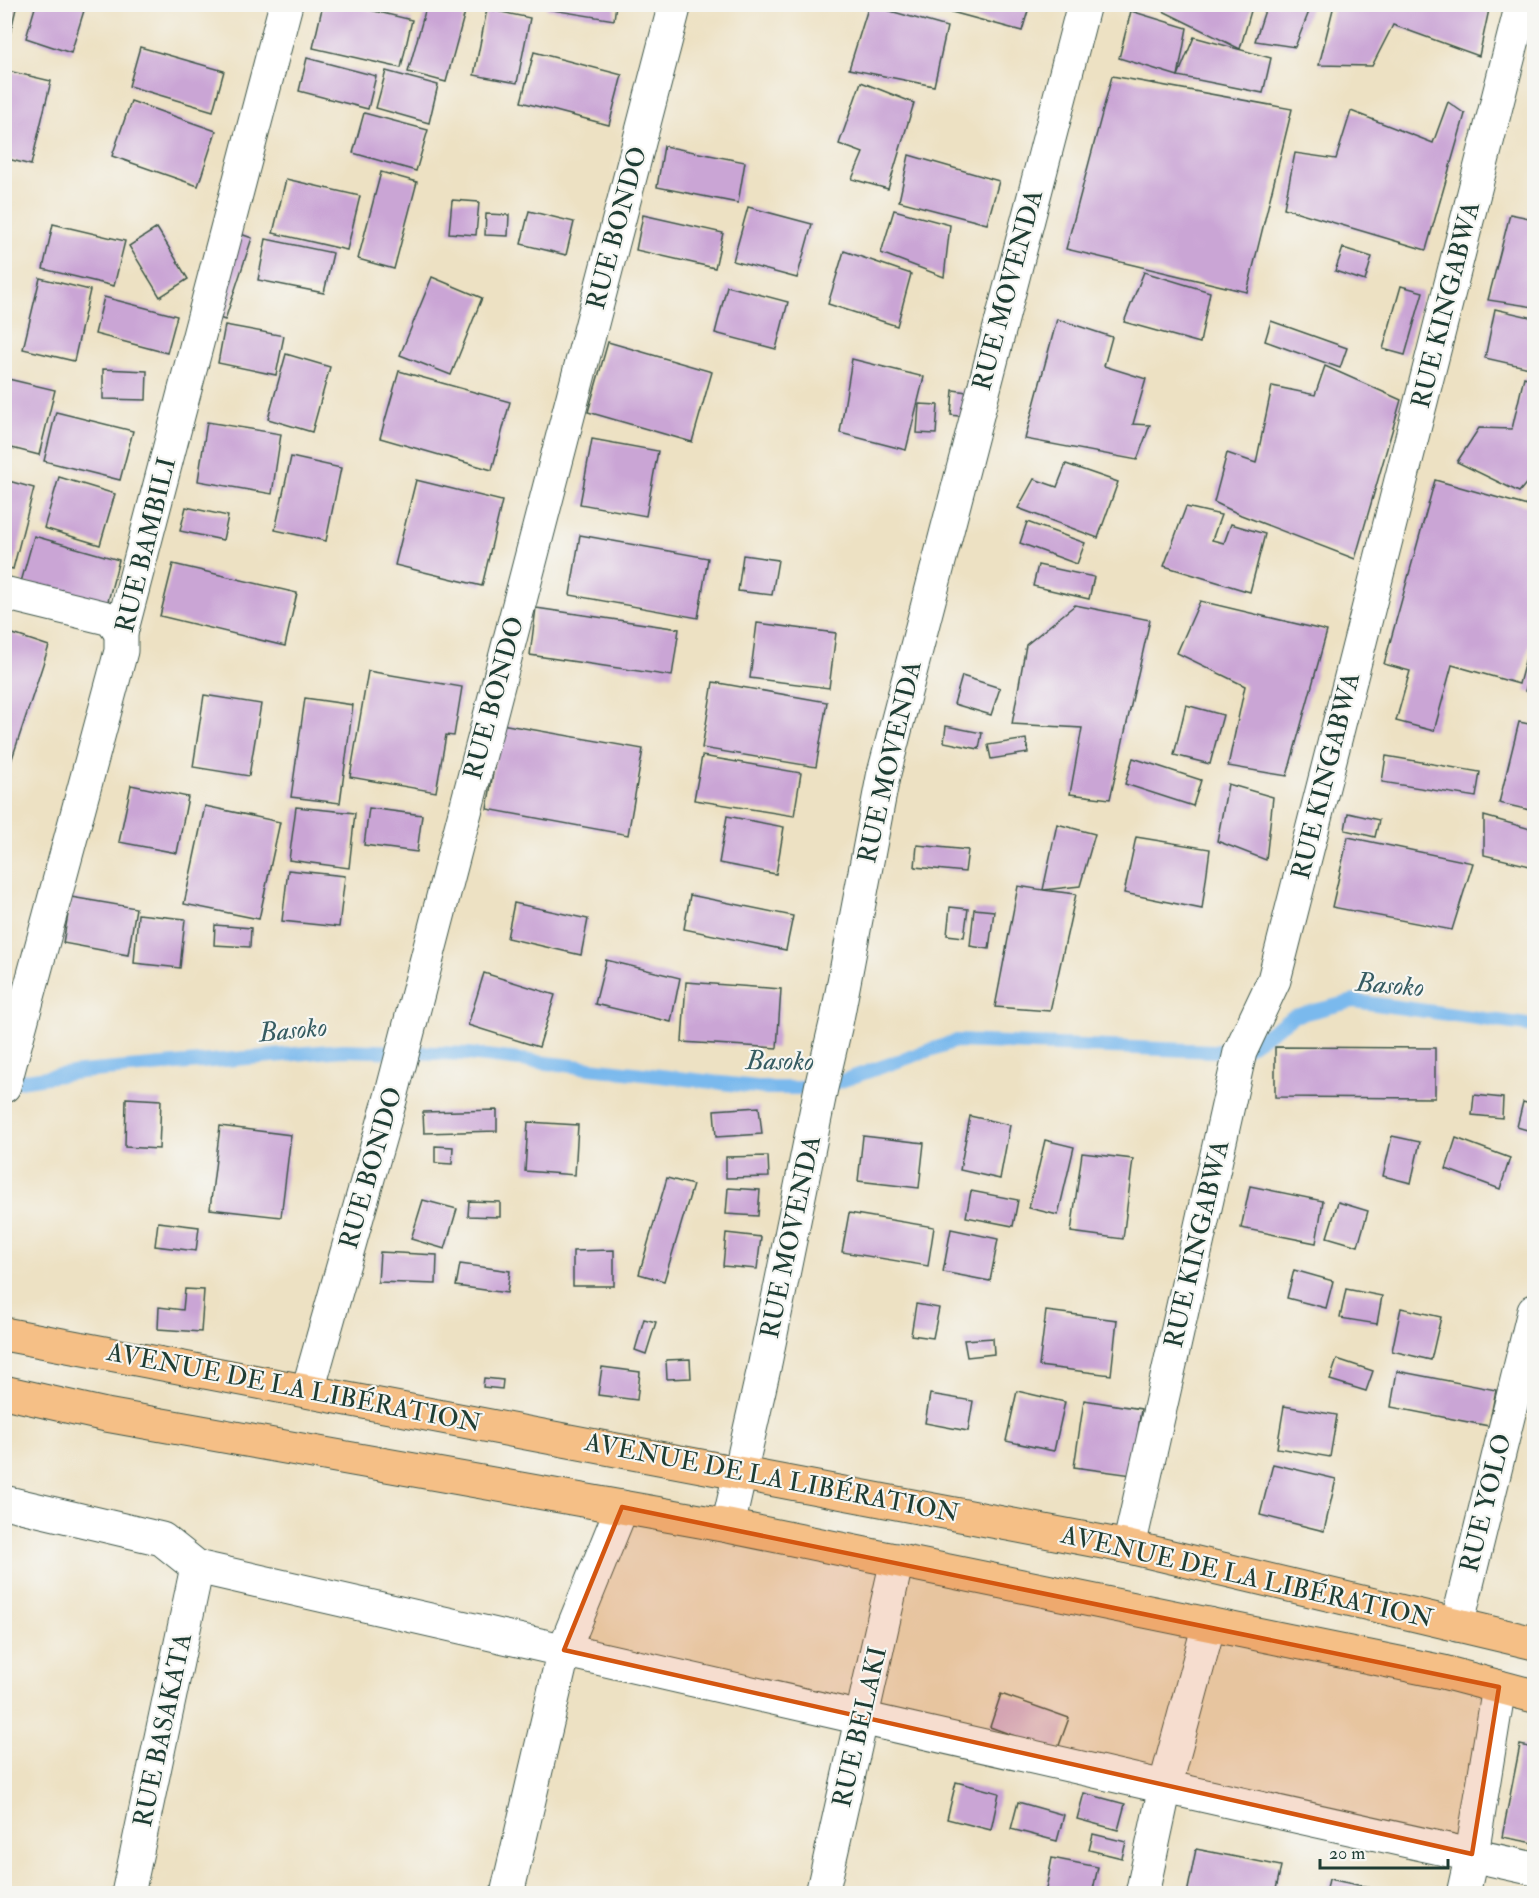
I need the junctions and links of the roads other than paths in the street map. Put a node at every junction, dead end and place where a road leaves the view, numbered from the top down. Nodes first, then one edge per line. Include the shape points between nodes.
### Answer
1 (286, 4) edge
2 (675, 4) edge
3 (1084, 4) edge
4 (1522, 4) edge
5 (4, 593) edge
6 (121, 633) junction
7 (4, 1086) edge
8 (1534, 1311) edge
9 (4, 1334) edge
10 (308, 1390) junction
11 (4, 1392) edge
12 (740, 1472) junction
13 (4, 1502) edge
14 (622, 1507) junction
15 (728, 1526) junction
16 (1129, 1546) junction
17 (897, 1560) junction
18 (197, 1567) junction
19 (1209, 1624) junction
20 (1457, 1625) junction
21 (1534, 1643) edge
22 (564, 1650) junction
23 (1499, 1687) junction
24 (1534, 1696) edge
25 (862, 1717) junction
26 (1165, 1787) junction
27 (1472, 1854) junction
28 (1534, 1869) edge
29 (128, 1893) edge
30 (507, 1893) edge
31 (822, 1893) edge
32 (1142, 1893) edge
33 (1463, 1893) edge

1 - 6 street, RUE BAMBILI
2 - 10 street, RUE BONDO via 400,1063
3 - 12 street, RUE MOVENDA via 883,777 837,1019
4 - 16 street, RUE KINGABWA via 1274,980 1240,1052
5 - 6 street via 111,619
6 - 7 street, RUE BAMBILI via 121,651
8 - 20 street, RUE YOLO
9 - 10 highway, AVENUE DE LA LIBÉRATION
10 - 12 highway, AVENUE DE LA LIBÉRATION
11 - 14 highway, AVENUE DE LA LIBÉRATION via 105,1415
12 - 15 street, RUE MOVENDA
12 - 16 highway, AVENUE DE LA LIBÉRATION
13 - 18 street via 162,1539
14 - 15 highway, AVENUE DE LA LIBÉRATION
14 - 22 street
15 - 17 highway, AVENUE DE LA LIBÉRATION
16 - 20 highway, AVENUE DE LA LIBÉRATION
17 - 19 highway, AVENUE DE LA LIBÉRATION
17 - 25 street, RUE BELAKI
18 - 22 street
18 - 29 street, RUE BASAKATA
19 - 23 highway, AVENUE DE LA LIBÉRATION
19 - 26 street
20 - 21 highway, AVENUE DE LA LIBÉRATION
22 - 25 street
22 - 30 street
23 - 24 highway, AVENUE DE LA LIBÉRATION
23 - 27 street
25 - 26 street
25 - 31 street, RUE BELAKI
26 - 27 street
26 - 32 street
27 - 28 street
27 - 33 street

